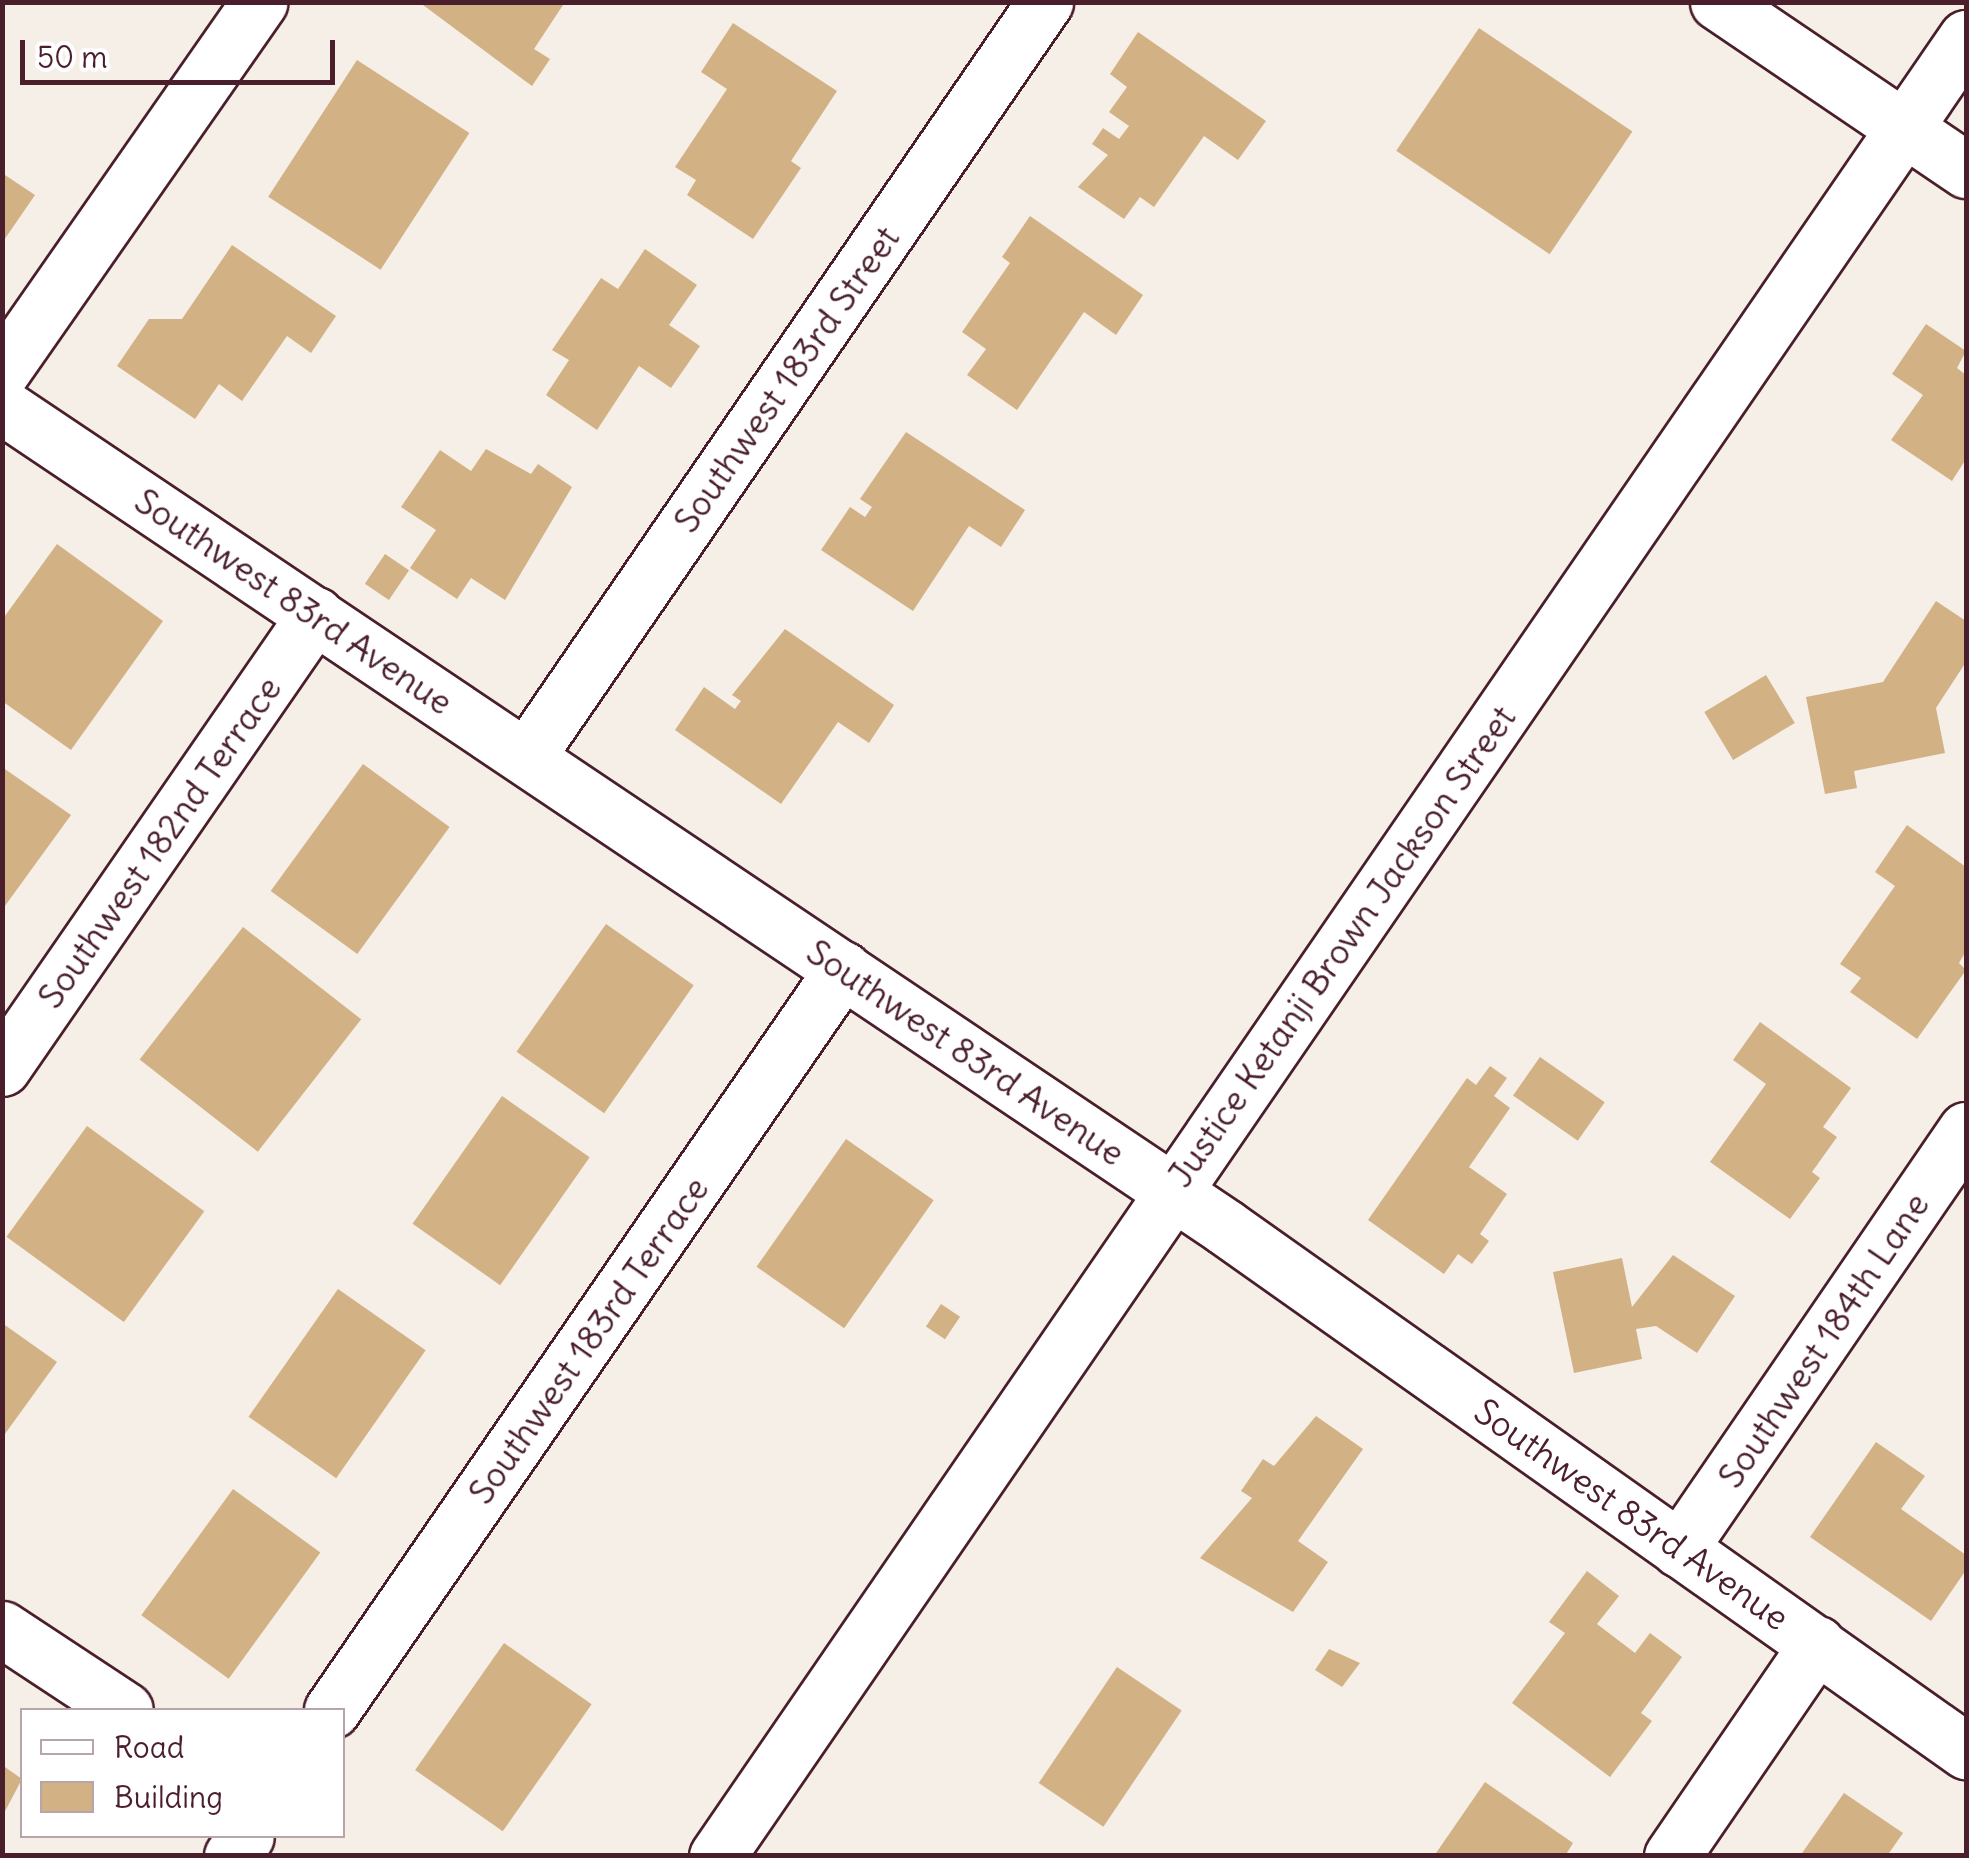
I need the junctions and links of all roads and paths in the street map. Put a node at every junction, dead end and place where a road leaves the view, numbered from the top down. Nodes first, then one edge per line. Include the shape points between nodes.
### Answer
1 (259, 2) edge
2 (1045, 2) edge
3 (1718, 2) edge
4 (1966, 38) edge
5 (1904, 130) junction
6 (1966, 170) edge
7 (2, 371) edge
8 (2, 406) edge
9 (315, 615) junction
10 (527, 756) junction
11 (844, 969) junction
12 (2, 1068) edge
13 (1966, 1130) edge
14 (1171, 1191) junction
15 (1679, 1549) junction
16 (2, 1629) edge
17 (1817, 1644) junction
18 (122, 1708) edge
19 (333, 1708) edge
20 (1966, 1751) edge
21 (717, 1856) edge
22 (1672, 1856) edge

1 - 7 street
2 - 10 street, Southwest 183rd Street
3 - 5 street
4 - 5 street, Justice Ketanji Brown Jackson Street
5 - 6 street
5 - 14 street, Justice Ketanji Brown Jackson Street
8 - 9 street, Southwest 83rd Avenue
9 - 10 street, Southwest 83rd Avenue
9 - 12 street, Southwest 182nd Terrace
10 - 11 street, Southwest 83rd Avenue
11 - 14 street, Southwest 83rd Avenue
11 - 19 street, Southwest 183rd Terrace
13 - 15 street, Southwest 184th Lane
14 - 15 street, Southwest 83rd Avenue
14 - 21 street, Justice Ketanji Brown Jackson Street
15 - 17 street, Southwest 83rd Avenue
16 - 18 street
17 - 20 street, Southwest 83rd Avenue
17 - 22 street

